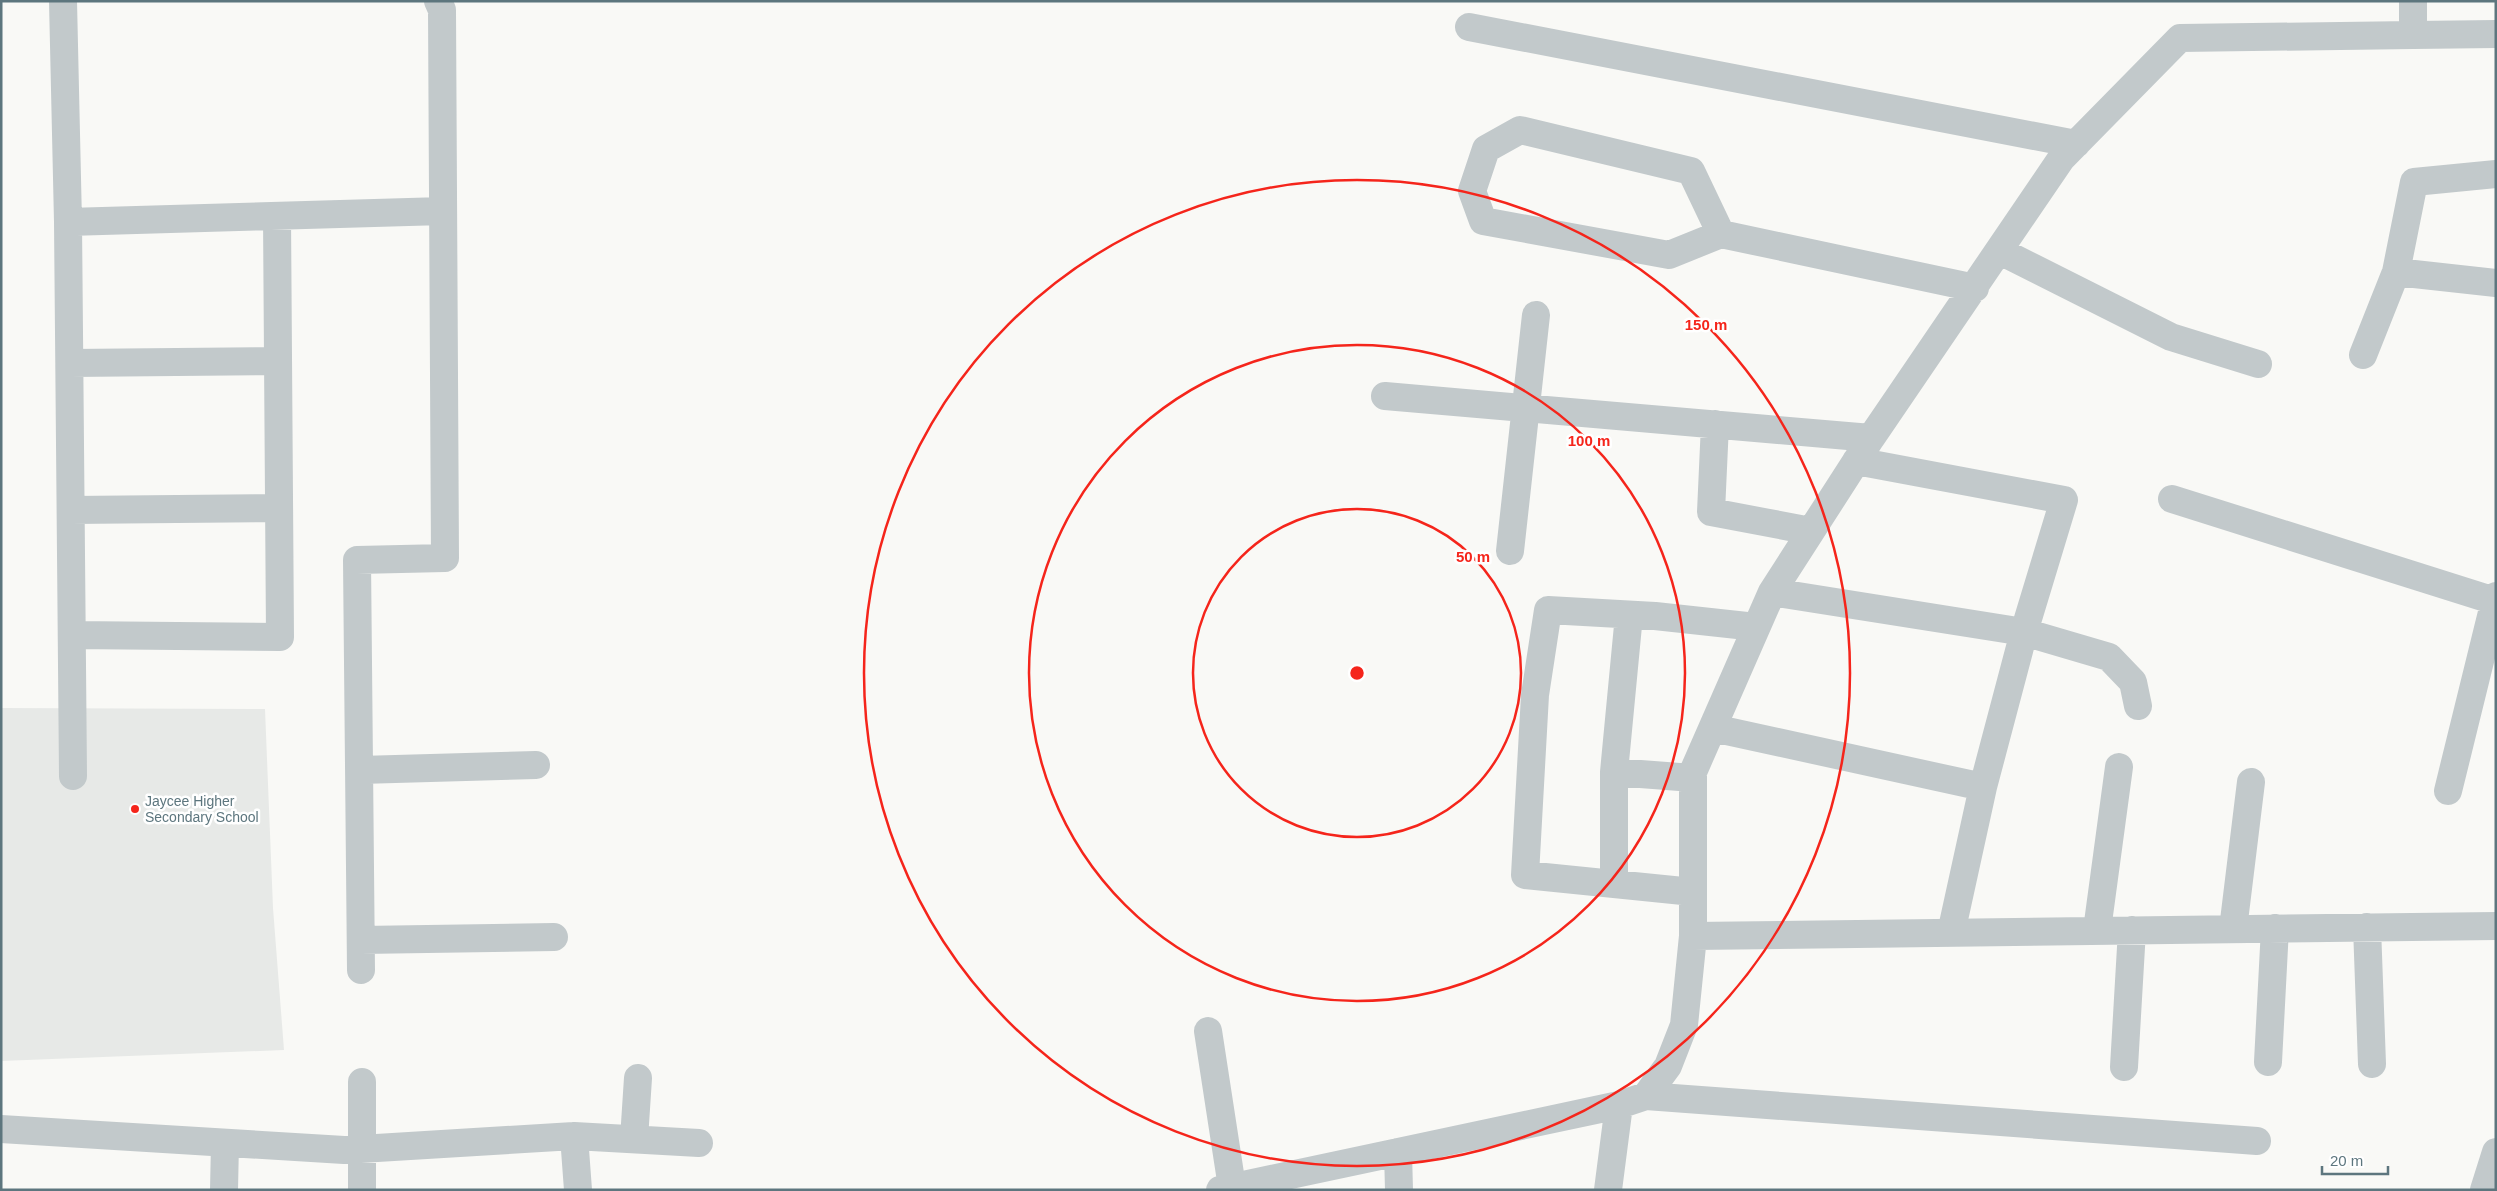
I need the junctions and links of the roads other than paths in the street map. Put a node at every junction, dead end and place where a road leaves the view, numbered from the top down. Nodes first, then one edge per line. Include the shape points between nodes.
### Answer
1 (63, 1) edge
2 (438, 1) edge
3 (2412, 1) edge
4 (1469, 27) dead end
5 (2496, 34) edge
6 (2413, 35) junction
7 (2076, 144) junction
8 (2496, 174) edge
9 (443, 211) junction
10 (277, 216) junction
11 (68, 222) junction
12 (1721, 234) junction
13 (2000, 251) junction
14 (2396, 272) junction
15 (2496, 283) edge
16 (1975, 288) junction
17 (1536, 315) dead end
18 (2363, 355) dead end
19 (278, 361) junction
20 (70, 363) junction
21 (2258, 364) dead end
22 (1385, 396) dead end
23 (1526, 408) junction
24 (1715, 424) junction
25 (1871, 438) junction
26 (1856, 461) junction
27 (2172, 499) dead end
28 (279, 508) junction
29 (71, 510) junction
30 (1811, 531) junction
31 (1510, 551) dead end
32 (1772, 592) junction
33 (2495, 603) edge
34 (1629, 615) junction
35 (1756, 627) junction
36 (2024, 632) junction
37 (72, 635) junction
38 (2138, 706) dead end
39 (1712, 728) junction
40 (536, 766) dead end
41 (2120, 767) dead end
42 (360, 770) junction
43 (1614, 772) junction
44 (73, 776) dead end
45 (1693, 778) junction
46 (2251, 782) dead end
47 (1983, 787) junction
48 (2448, 791) dead end
49 (1614, 884) junction
50 (1693, 892) junction
51 (2496, 926) edge
52 (2368, 927) junction
53 (2275, 928) junction
54 (2234, 929) junction
55 (2097, 930) junction
56 (2132, 930) junction
57 (1951, 933) junction
58 (1693, 936) junction
59 (554, 937) dead end
60 (361, 940) junction
61 (361, 970) dead end
62 (1208, 1031) dead end
63 (2268, 1062) dead end
64 (2372, 1064) dead end
65 (2124, 1066) dead end
66 (638, 1078) dead end
67 (362, 1082) dead end
68 (1646, 1096) junction
69 (1619, 1105) junction
70 (1, 1130) edge
71 (574, 1136) junction
72 (634, 1139) junction
73 (2257, 1141) dead end
74 (225, 1143) junction
75 (700, 1143) dead end
76 (362, 1149) junction
77 (1398, 1152) junction
78 (1226, 1188) edge
79 (224, 1190) edge
80 (362, 1190) edge
81 (578, 1190) edge
82 (1399, 1190) edge
83 (1608, 1190) edge

1 - 11 street
2 - 9 street via 442,10
3 - 6 street
4 - 7 street
5 - 6 street
6 - 7 street via 2180,38
7 - 13 street via 2061,159
8 - 14 street via 2414,182
9 - 10 street
9 - 42 street via 445,558 357,560
10 - 11 street
10 - 19 street
11 - 20 street
12 - 12 street via 1669,256 1483,221 1472,191 1486,149 1520,130 1691,171
12 - 16 street
13 - 16 street
13 - 21 street via 2171,337
14 - 15 street
14 - 18 street
16 - 25 street
17 - 23 street
19 - 20 street
19 - 28 street
20 - 29 street
22 - 23 street
23 - 24 street
23 - 31 street
24 - 25 street
24 - 30 street via 1711,512
25 - 26 street
26 - 30 street
26 - 36 street via 2064,500
27 - 33 street
28 - 29 street
28 - 37 street via 280,636
29 - 37 street
30 - 32 street
32 - 35 street
32 - 36 street
33 - 48 street
34 - 35 street
34 - 43 street
34 - 49 street via 1548,610 1535,695 1526,856 1525,875
35 - 39 street
36 - 38 street via 2109,657 2133,682
36 - 47 street
37 - 44 street
39 - 45 street
39 - 47 street
40 - 42 street
41 - 55 street
42 - 60 street
43 - 45 street
43 - 49 street
45 - 50 street
46 - 54 street
47 - 57 street
49 - 50 street
50 - 58 street
51 - 52 street
52 - 53 street
52 - 64 street
53 - 54 street
53 - 63 street
54 - 56 street
55 - 56 street
55 - 57 street
56 - 65 street
57 - 58 street
58 - 68 street via 1684,1025 1668,1066
59 - 60 street
60 - 61 street
62 - 78 street
66 - 72 street
67 - 76 street
68 - 69 street
68 - 73 street
69 - 77 street
69 - 83 street
70 - 74 street
71 - 72 street
71 - 76 street
71 - 81 street
72 - 75 street
74 - 76 street
74 - 79 street
76 - 80 street
77 - 78 street
77 - 82 street

